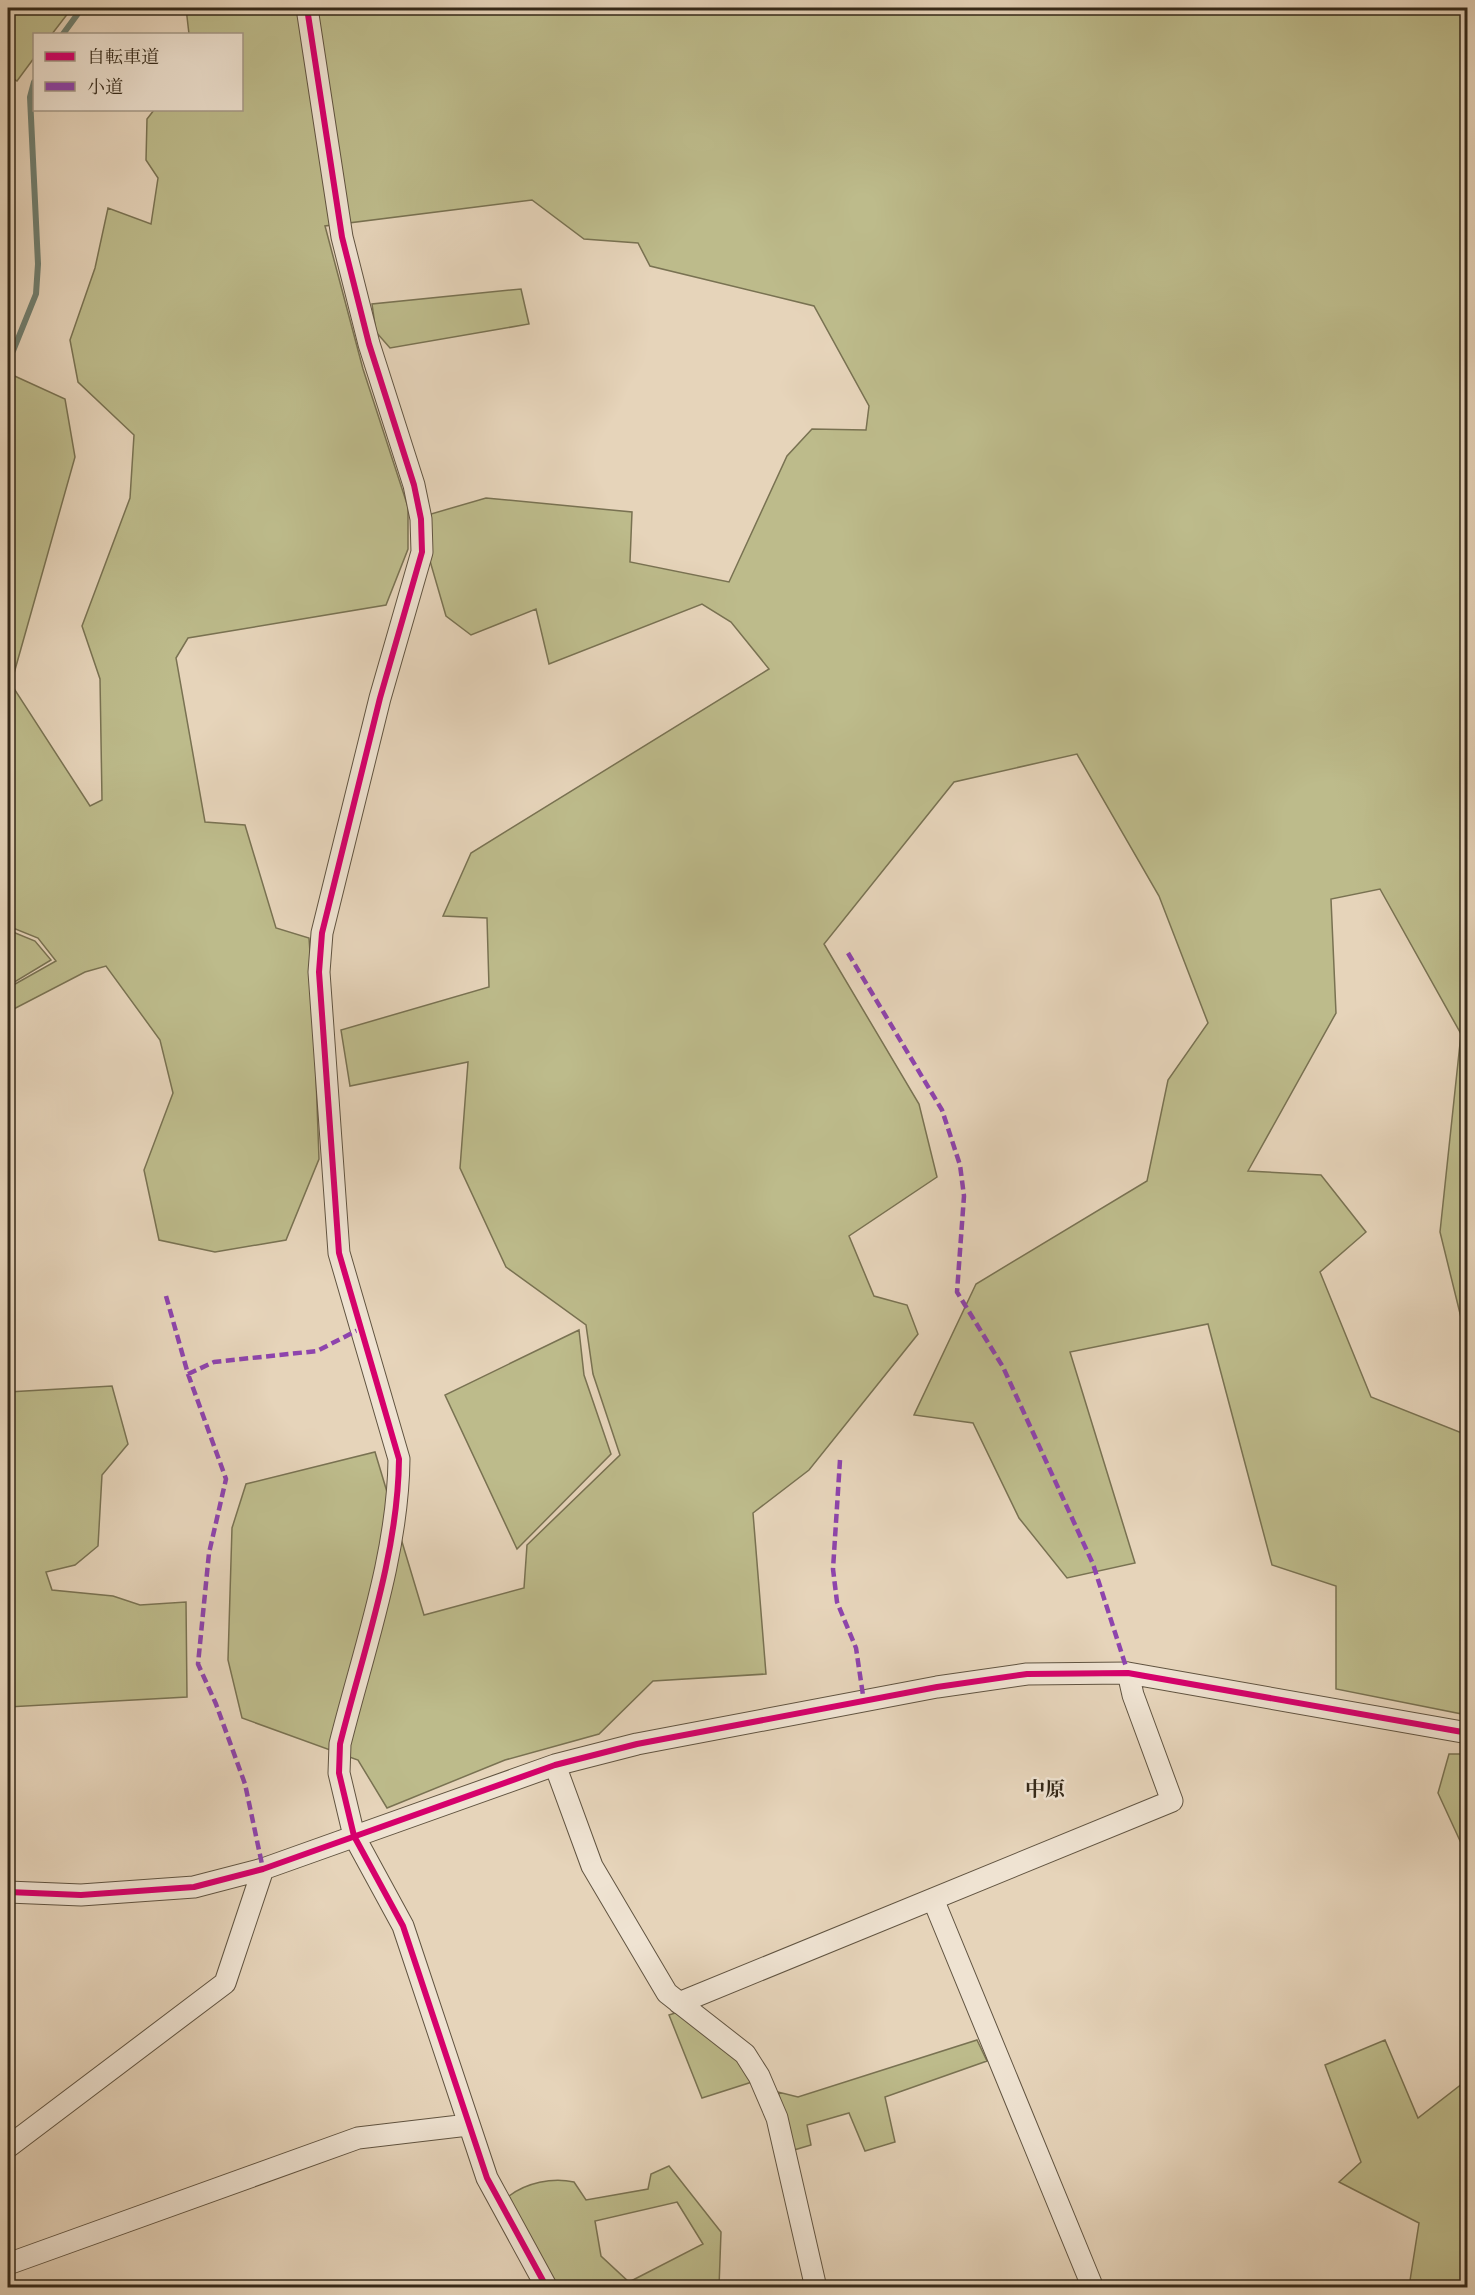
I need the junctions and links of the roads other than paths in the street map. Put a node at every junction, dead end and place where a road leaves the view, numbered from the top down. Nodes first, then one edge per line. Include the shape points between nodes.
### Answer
1 (307, 8) edge
2 (1128, 1673) junction
3 (1467, 1733) edge
4 (555, 1765) junction
5 (354, 1836) junction
6 (263, 1869) junction
7 (8, 1892) edge
8 (933, 1899) junction
9 (679, 2003) junction
10 (468, 2125) junction
11 (8, 2147) edge
12 (8, 2264) edge
13 (547, 2288) edge
14 (816, 2288) edge
15 (1093, 2288) edge

1 - 5 street via 342,237 369,344 414,485 422,552 380,698 325,922 319,972 339,1253 399,1459 399,1490 384,1572 340,1744 339,1773
2 - 3 street
2 - 4 street via 1027,1674 937,1687 638,1744
2 - 8 street via 1172,1801
4 - 5 street
4 - 9 street via 592,1866 667,1993
5 - 6 street
5 - 10 street via 403,1926
6 - 7 street via 194,1887 141,1893
6 - 11 street via 225,1983
8 - 9 street
8 - 15 street
9 - 14 street via 745,2054 759,2076 777,2118
10 - 12 street via 358,2139
10 - 13 street via 487,2178

